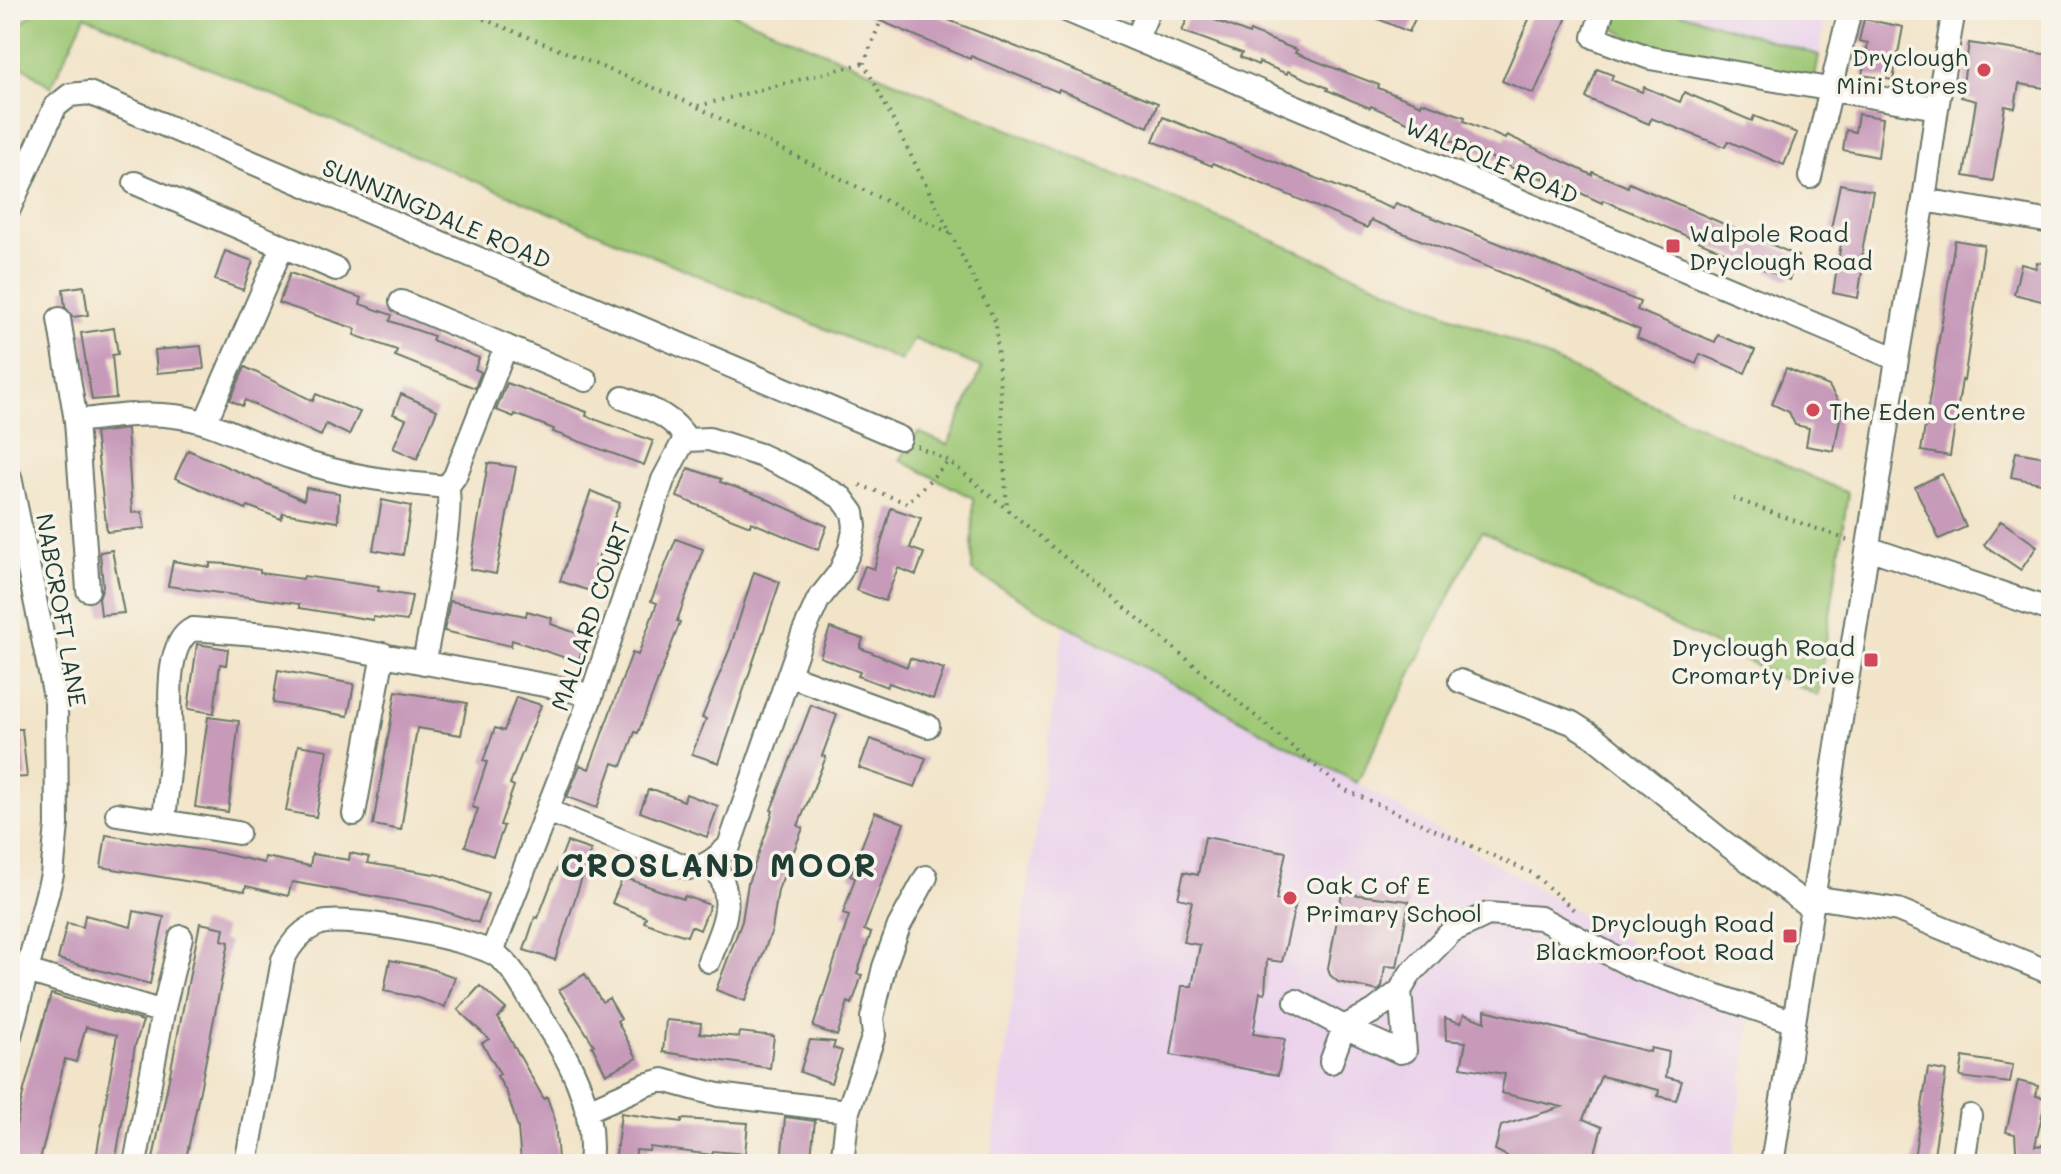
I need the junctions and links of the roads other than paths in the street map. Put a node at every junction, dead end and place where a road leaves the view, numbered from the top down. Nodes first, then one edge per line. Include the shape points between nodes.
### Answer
1 (1066, 10) edge
2 (1149, 10) edge
3 (1603, 10) edge
4 (1850, 10) edge
5 (1954, 10) edge
6 (1137, 38) junction
7 (1831, 92) junction
8 (1937, 108) junction
9 (1810, 177) dead end
10 (135, 183) dead end
11 (1924, 200) junction
12 (10, 207) edge
13 (2051, 222) edge
14 (282, 247) junction
15 (336, 269) dead end
16 (401, 302) dead end
17 (59, 319) dead end
18 (506, 346) junction
19 (1897, 359) junction
20 (586, 380) dead end
21 (623, 398) dead end
22 (76, 421) junction
23 (205, 423) junction
24 (900, 438) road end
25 (687, 440) junction
26 (10, 477) edge
27 (447, 487) junction
28 (1868, 548) junction
29 (88, 590) dead end
30 (2051, 610) edge
31 (383, 654) junction
32 (424, 663) junction
33 (791, 676) junction
34 (1460, 681) dead end
35 (591, 697) junction
36 (928, 726) dead end
37 (548, 811) junction
38 (117, 814) dead end
39 (354, 814) dead end
40 (164, 821) junction
41 (238, 833) dead end
42 (712, 861) junction
43 (926, 877) dead end
44 (1812, 902) junction
45 (181, 937) dead end
46 (492, 952) junction
47 (709, 961) dead end
48 (27, 971) junction
49 (2051, 973) edge
50 (1400, 991) junction
51 (15, 1000) edge
52 (1296, 1001) dead end
53 (163, 1012) junction
54 (1794, 1022) junction
55 (1344, 1027) junction
56 (10, 1036) edge
57 (1331, 1062) dead end
58 (588, 1110) junction
59 (848, 1111) junction
60 (1970, 1116) dead end
61 (135, 1164) edge
62 (246, 1164) edge
63 (590, 1164) edge
64 (842, 1164) edge
65 (1772, 1164) edge
66 (1963, 1164) edge

1 - 6 street, WALPOLE ROAD
2 - 6 street
3 - 7 street via 1594,37 1650,58
4 - 7 street
5 - 8 street
6 - 19 street, WALPOLE ROAD
7 - 8 street
7 - 9 street
8 - 11 street
10 - 14 street
11 - 13 street
11 - 19 street
12 - 24 street, SUNNINGDALE ROAD via 55,107 70,95 89,93
14 - 15 street
14 - 23 street
16 - 18 street
17 - 22 street
18 - 20 street
18 - 27 street
19 - 28 street
21 - 25 street via 663,415
22 - 23 street via 134,414
22 - 29 street
23 - 27 street via 343,474
25 - 33 street via 709,439 760,455 842,498 853,513 850,549 818,600
25 - 35 street, MALLARD COURT via 663,480
26 - 48 street, NABCROFT LANE via 56,702 52,875
27 - 32 street via 448,522
28 - 30 street
28 - 44 street
31 - 32 street
31 - 39 street
31 - 40 street via 280,636 193,629 184,633 170,683
32 - 35 street
33 - 36 street
33 - 42 street via 729,846
34 - 44 street via 1572,723 1721,840
35 - 37 street, MALLARD COURT
37 - 42 street via 689,868
37 - 46 street, MALLARD COURT
38 - 40 street
40 - 41 street
42 - 47 street via 724,880 729,907
43 - 59 street via 884,967 872,1018 874,1035
44 - 49 street via 1898,910
44 - 54 street
45 - 53 street
46 - 58 street via 508,965 570,1062
46 - 62 street via 342,920 304,932 288,949 280,971
48 - 51 street, NABCROFT LANE
48 - 53 street
50 - 54 street via 1452,931 1488,914 1520,916 1540,918 1638,969
50 - 55 street
50 - 55 street via 1405,1051
51 - 56 street, NABCROFT LANE
52 - 55 street
53 - 61 street
54 - 65 street
55 - 57 street
58 - 59 street via 663,1080 718,1095
58 - 63 street
59 - 64 street
60 - 66 street

